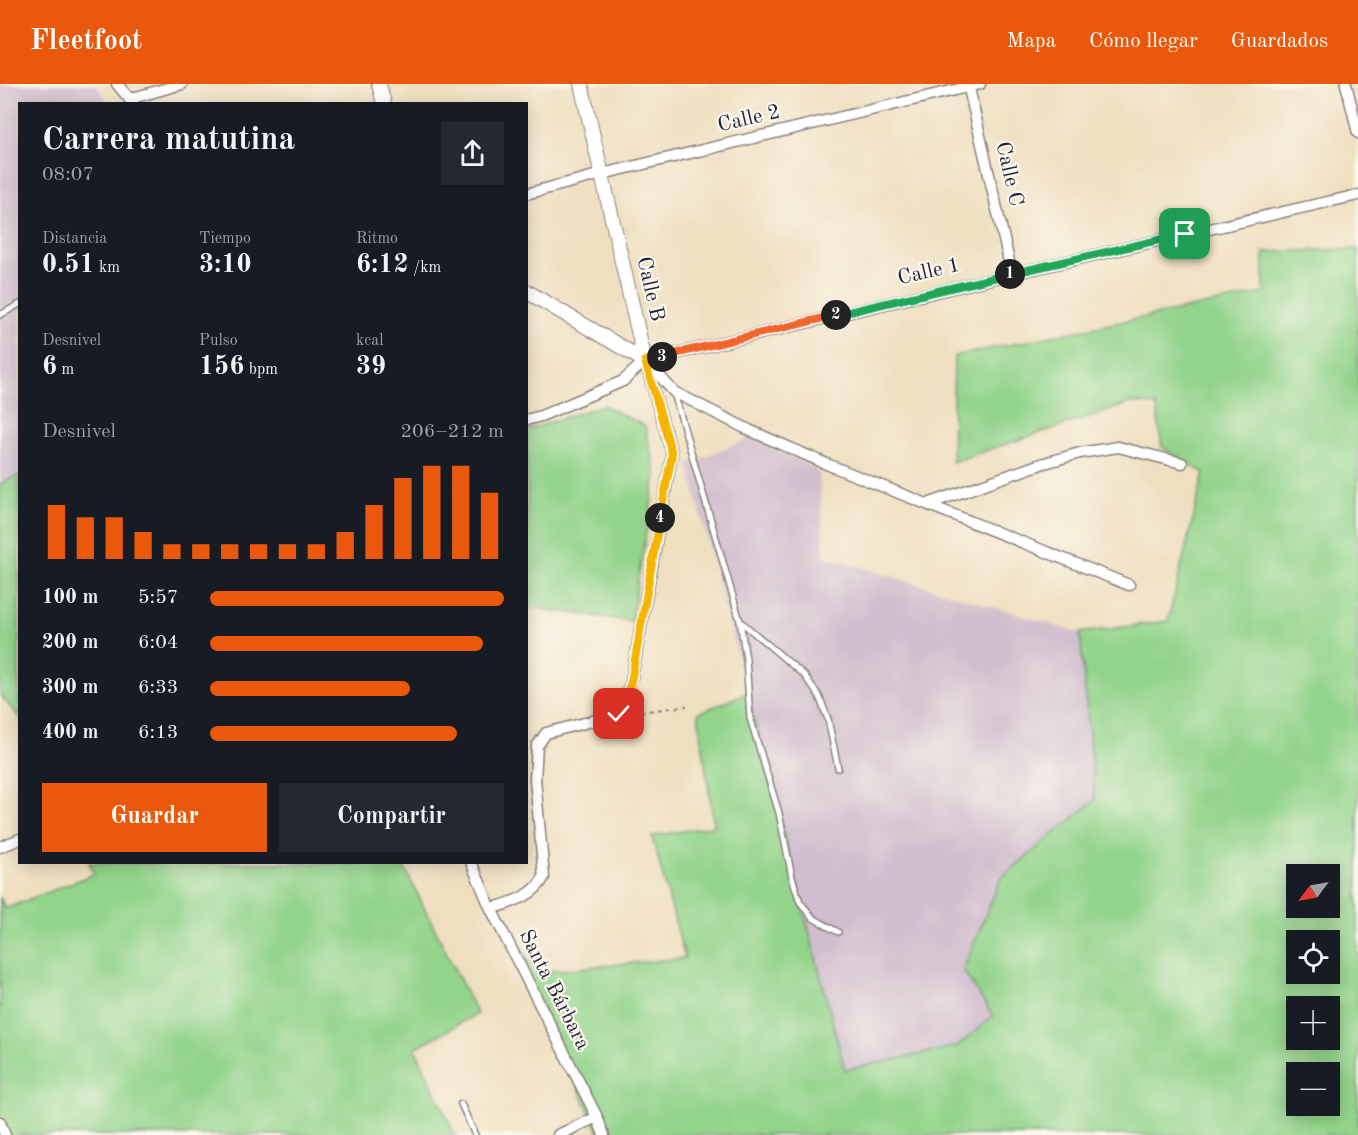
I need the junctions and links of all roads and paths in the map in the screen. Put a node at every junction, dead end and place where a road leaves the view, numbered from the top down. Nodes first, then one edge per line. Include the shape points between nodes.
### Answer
1 (117, 84) edge
2 (182, 84) edge
3 (379, 84) edge
4 (581, 84) edge
5 (980, 84) edge
6 (1346, 84) edge
7 (968, 85) edge
8 (131, 101) edge
9 (384, 102) edge
10 (1358, 133) edge
11 (602, 174) junction
12 (528, 193) edge
13 (1358, 195) edge
14 (1012, 273) junction
15 (528, 292) edge
16 (18, 305) edge
17 (0, 315) edge
18 (645, 361) junction
19 (674, 392) junction
20 (528, 419) edge
21 (1182, 463) dead end
22 (928, 504) junction
23 (1129, 585) dead end
24 (740, 621) junction
25 (687, 706) dead end
26 (619, 714) junction
27 (838, 768) dead end
28 (18, 840) edge
29 (0, 847) edge
30 (472, 864) edge
31 (491, 909) junction
32 (837, 932) dead end
33 (461, 1104) dead end
34 (597, 1117) junction
35 (0, 1122) edge
36 (5, 1135) edge
37 (475, 1135) edge
38 (558, 1135) edge
39 (604, 1135) edge

1 - 8 street
2 - 8 street
3 - 9 street
4 - 11 street, Calle B
5 - 7 street, Calle 2
6 - 10 street
7 - 11 street, Calle 2
7 - 14 street, Calle C
11 - 12 street, Calle 2
11 - 18 street, Calle B
13 - 14 street, Calle 1
14 - 18 street, Calle 1
15 - 18 street
16 - 17 lane
18 - 19 street
18 - 20 street via 623,381
18 - 26 street, Calle B via 672,454 631,682
19 - 22 street via 829,465
19 - 24 lane
21 - 22 street via 1118,447 1099,450 1041,464
22 - 23 street
24 - 27 lane via 804,675 819,696
24 - 32 lane via 750,718 779,813 797,894 813,918
25 - 26 path
26 - 31 street via 546,734 537,746 535,779 544,877 526,896
28 - 29 street
30 - 31 street, Santa Bárbara
31 - 34 street, Santa Bárbara
33 - 37 lane
34 - 38 street
34 - 39 street, Santa Bárbara
35 - 36 street

